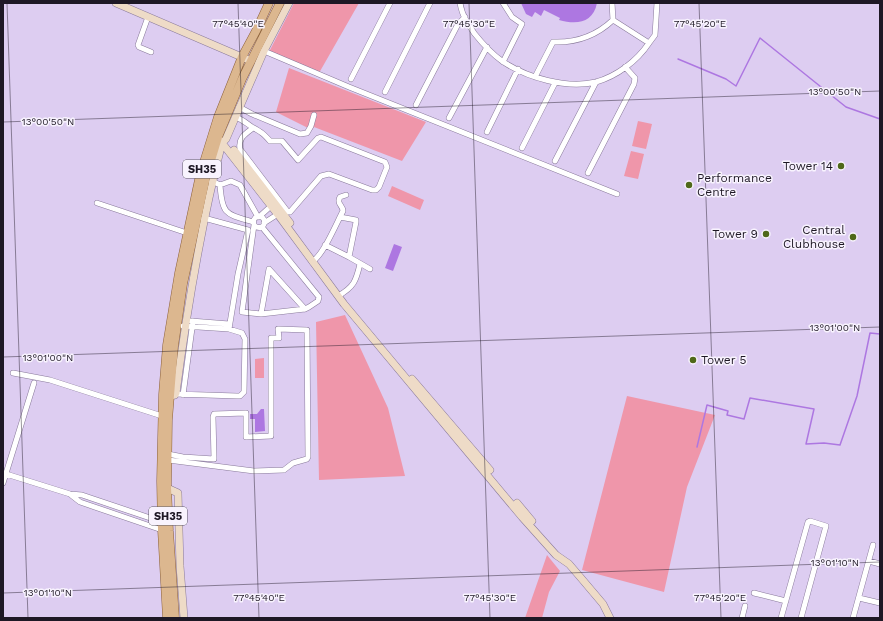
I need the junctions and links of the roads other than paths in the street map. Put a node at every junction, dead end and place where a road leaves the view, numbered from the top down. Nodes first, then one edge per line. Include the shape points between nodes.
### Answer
1 (116, 3) edge
2 (269, 3) edge
3 (280, 3) edge
4 (289, 3) edge
5 (390, 3) edge
6 (430, 3) edge
7 (460, 3) edge
8 (503, 3) edge
9 (612, 3) edge
10 (657, 3) edge
11 (148, 17) junction
12 (465, 17) junction
13 (613, 20) junction
14 (650, 43) junction
15 (487, 47) junction
16 (264, 51) junction
17 (151, 52) dead end
18 (242, 57) junction
19 (251, 60) junction
20 (503, 62) junction
21 (625, 67) junction
22 (518, 69) junction
23 (535, 77) junction
24 (351, 78) dead end
25 (596, 82) junction
26 (555, 83) junction
27 (385, 92) dead end
28 (416, 105) dead end
29 (239, 107) junction
30 (314, 115) dead end
31 (235, 117) junction
32 (449, 118) dead end
33 (253, 128) junction
34 (487, 132) dead end
35 (219, 136) junction
36 (522, 148) dead end
37 (555, 161) dead end
38 (588, 173) dead end
39 (212, 181) junction
40 (220, 185) junction
41 (617, 194) dead end
42 (346, 195) dead end
43 (97, 203) dead end
44 (271, 206) junction
45 (284, 214) junction
46 (259, 216) junction
47 (340, 217) junction
48 (204, 218) junction
49 (253, 224) junction
50 (263, 225) junction
51 (187, 233) junction
52 (325, 245) junction
53 (349, 257) junction
54 (314, 260) junction
55 (360, 264) junction
56 (370, 270) dead end
57 (339, 295) junction
58 (305, 309) junction
59 (261, 314) junction
60 (185, 323) junction
61 (229, 326) junction
62 (14, 373) dead end
63 (34, 383) dead end
64 (176, 395) junction
65 (162, 416) junction
66 (168, 457) junction
67 (5, 473) edge
68 (3, 483) edge
69 (167, 488) junction
70 (70, 494) junction
71 (162, 526) junction
72 (873, 545) dead end
73 (869, 561) junction
74 (880, 564) edge
75 (754, 593) dead end
76 (859, 598) junction
77 (169, 599) junction
78 (786, 601) junction
79 (880, 603) edge
80 (745, 606) dead end
81 (167, 618) edge
82 (175, 618) edge
83 (184, 618) edge
84 (610, 618) edge
85 (742, 618) edge
86 (781, 618) edge
87 (801, 618) edge
88 (853, 618) edge

1 - 11 street
2 - 18 main road, SH35
3 - 19 main road, SH35
4 - 16 street
5 - 24 street
6 - 27 street
7 - 12 street
8 - 20 street via 512,17 522,24
9 - 13 street
10 - 14 street via 655,35
11 - 17 street via 138,45
11 - 18 street
12 - 15 street via 479,40
12 - 28 street via 458,24
13 - 14 street
13 - 23 street via 583,39 553,42
14 - 21 street
15 - 20 street
15 - 32 street
16 - 29 street
16 - 41 street
18 - 19 street
18 - 35 main road, SH35
19 - 35 main road, SH35
20 - 22 street
21 - 25 street
21 - 38 street via 635,78 634,84
22 - 23 street
22 - 34 street
23 - 26 street
25 - 26 street
25 - 37 street
26 - 36 street
29 - 30 street via 300,134 307,133
29 - 31 street
31 - 33 street
31 - 35 street
33 - 45 street via 242,137 240,149
33 - 45 street via 263,132 270,141 282,141 298,160 319,137 387,164 376,190 324,174 290,212
35 - 39 street
35 - 44 street
35 - 45 street
35 - 51 main road, SH35 via 200,175
35 - 60 main road, SH35 via 206,177 183,284
39 - 40 street
39 - 48 street
40 - 46 street via 231,181 240,185
40 - 49 street via 224,209 230,215
42 - 47 street via 339,199 343,210
43 - 51 street
44 - 45 street
44 - 46 street
45 - 50 street
45 - 54 street
46 - 49 street
46 - 50 street via 263,218
47 - 52 street
47 - 53 street via 356,220
48 - 60 street
48 - 61 street via 248,230
49 - 50 street via 257,228
49 - 59 street via 242,312
50 - 58 street via 319,297 318,301
51 - 65 main road, SH35 via 167,345
52 - 53 street
52 - 54 street
53 - 55 street
54 - 57 street
55 - 56 street
55 - 57 street via 352,286
57 - 84 street via 453,425 560,557 603,604
58 - 59 street
58 - 59 street via 269,269
60 - 61 street
60 - 64 main road, SH35
60 - 64 street
61 - 64 street via 240,331 245,339 244,392 237,396
62 - 65 street via 50,380
63 - 67 street
64 - 66 main road, SH35
65 - 71 main road, SH35
66 - 66 street via 254,471 284,470 307,459 307,330 278,329 279,338 271,338 271,436 246,437 246,413 214,414 214,459
66 - 69 main road, SH35
67 - 68 street
67 - 70 street
69 - 77 main road, SH35
69 - 83 street via 178,493
70 - 71 street via 82,496
70 - 71 street via 80,502
71 - 77 main road, SH35
72 - 73 street
73 - 74 street
73 - 76 street
75 - 78 street
76 - 79 street
76 - 88 street
77 - 81 main road, SH35
77 - 82 main road, SH35
78 - 86 street
78 - 87 street via 808,522 825,525
80 - 85 street

